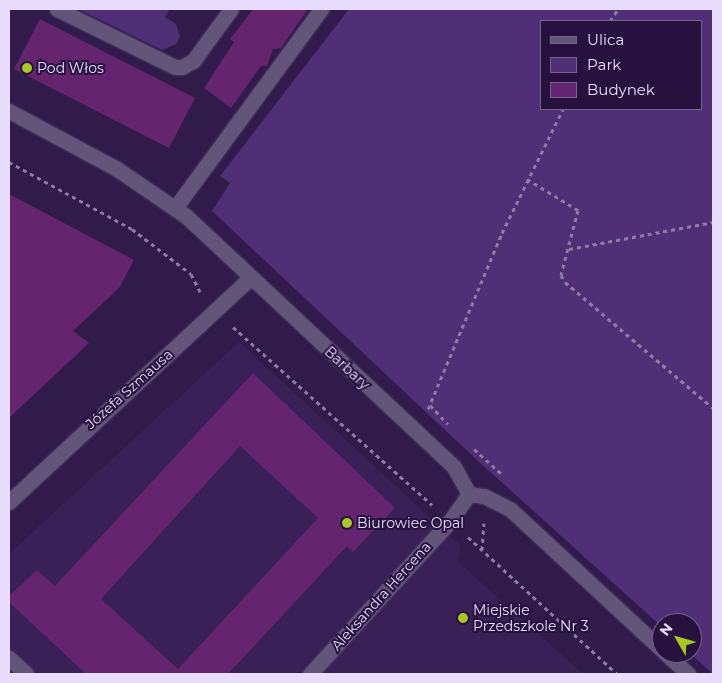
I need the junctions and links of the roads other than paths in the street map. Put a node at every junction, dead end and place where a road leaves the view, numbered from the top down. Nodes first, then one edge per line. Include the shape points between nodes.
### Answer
1 (57, 9) edge
2 (230, 9) edge
3 (321, 9) edge
4 (9, 110) edge
5 (175, 208) junction
6 (250, 278) junction
7 (469, 494) junction
8 (9, 502) edge
9 (652, 641) edge
10 (9, 658) edge
11 (676, 663) edge
12 (26, 674) edge
13 (310, 674) edge
14 (688, 674) edge

1 - 2 street via 182,67 193,61
3 - 5 street
4 - 5 street, Barbary via 116,170
5 - 6 street, Barbary
6 - 7 street, Barbary via 454,467
6 - 8 street, Józefa Szmausa
7 - 9 street via 484,496 510,509
7 - 13 street, Aleksandra Hercena via 450,521
10 - 12 street
11 - 14 street

